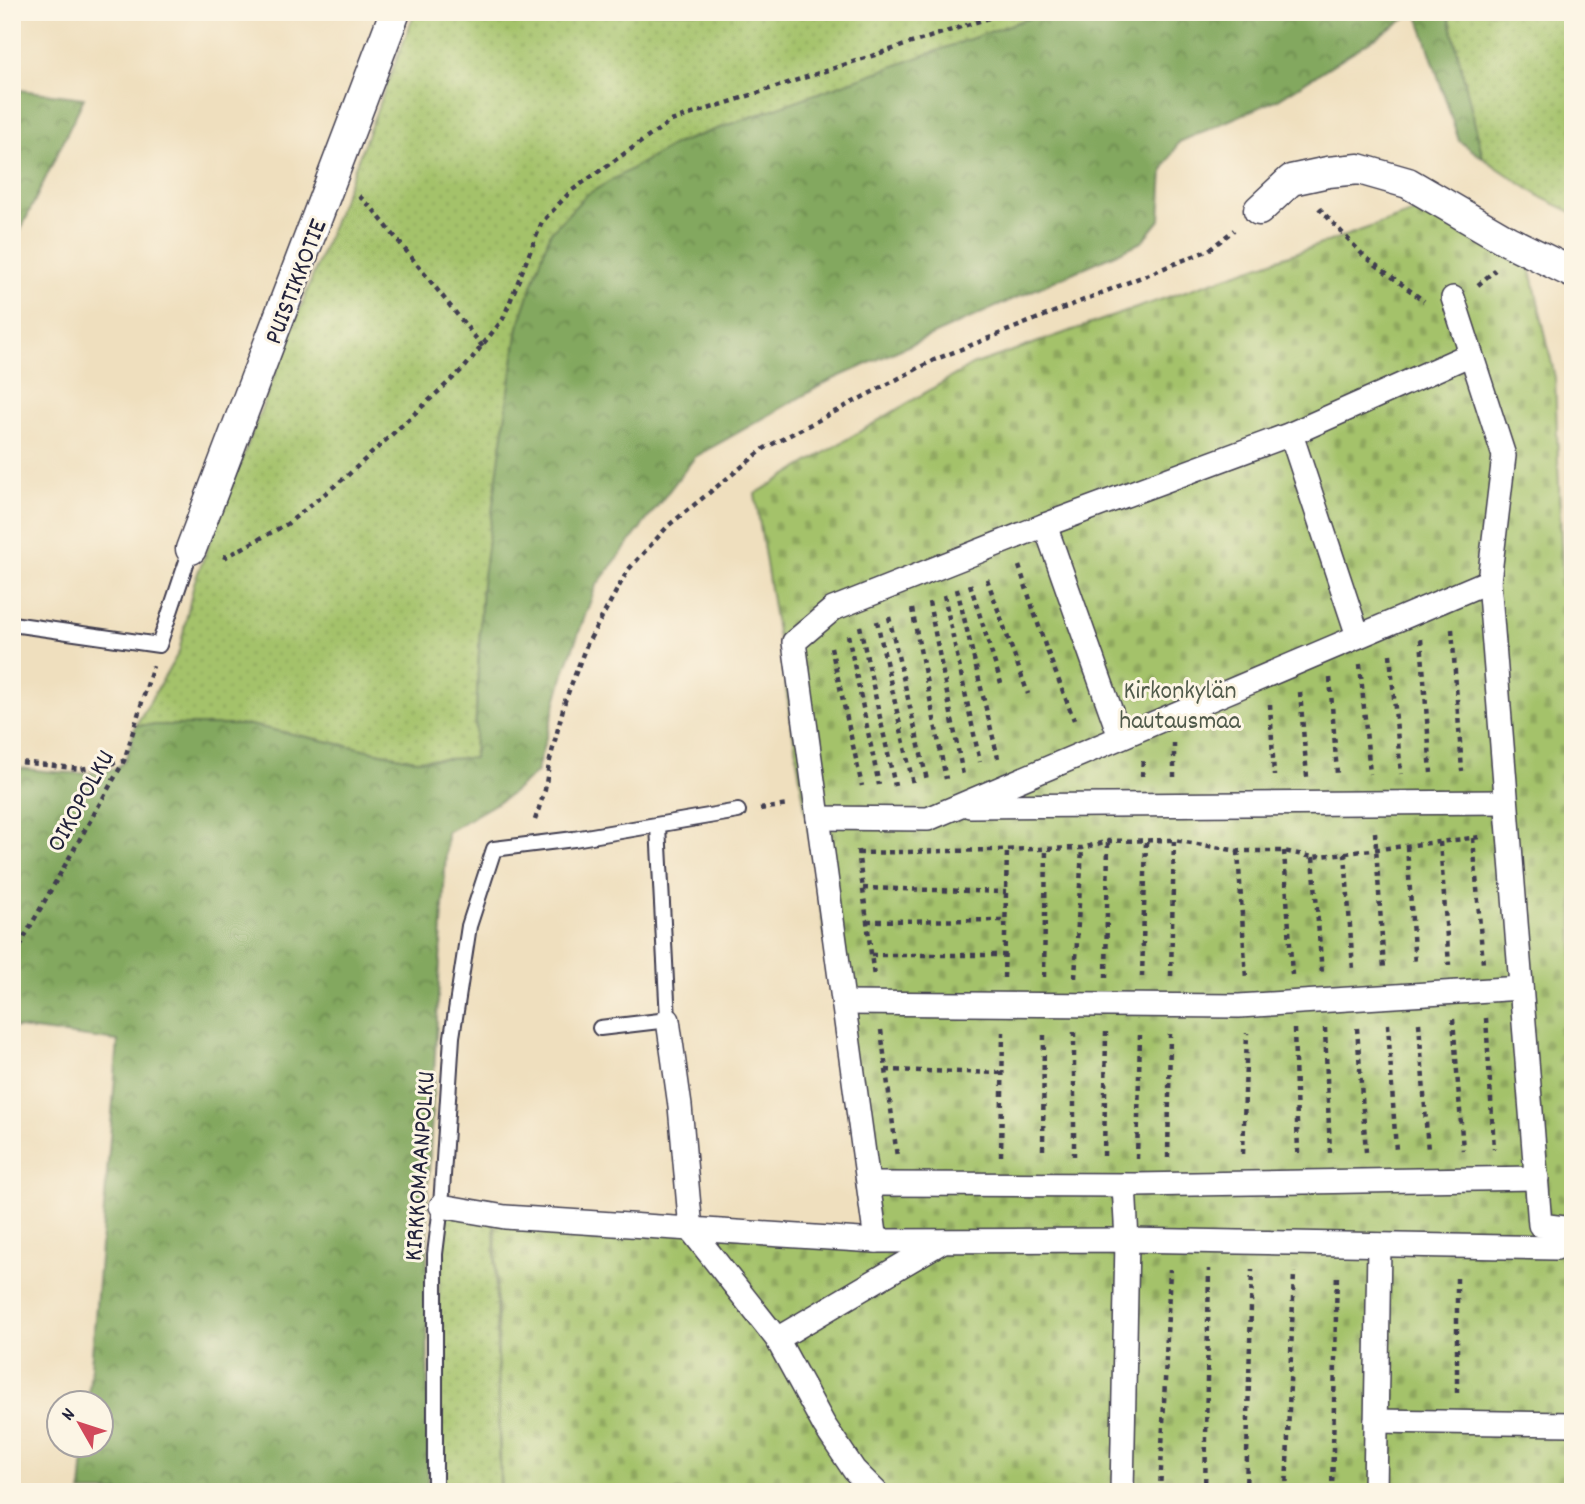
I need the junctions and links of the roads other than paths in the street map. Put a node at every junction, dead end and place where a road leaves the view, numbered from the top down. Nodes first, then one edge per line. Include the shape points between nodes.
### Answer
1 (396, 12) edge
2 (1259, 210) road end
3 (1573, 273) edge
4 (1453, 298) road end
5 (1471, 354) junction
6 (1291, 434) junction
7 (1045, 525) junction
8 (191, 549) joint
9 (1489, 581) junction
10 (12, 624) edge
11 (1358, 636) junction
12 (1121, 737) junction
13 (1506, 802) junction
14 (957, 806) junction
15 (816, 810) junction
16 (738, 811) road end
17 (658, 826) junction
18 (1521, 988) junction
19 (844, 1003) junction
20 (668, 1020) junction
21 (600, 1028) dead end
22 (1537, 1178) junction
23 (870, 1184) junction
24 (1124, 1185) junction
25 (441, 1206) junction
26 (1573, 1229) edge
27 (691, 1230) junction
28 (944, 1240) junction
29 (1127, 1240) junction
30 (876, 1241) junction
31 (1379, 1245) junction
32 (777, 1339) junction
33 (1377, 1421) junction
34 (1573, 1424) edge
35 (435, 1492) edge
36 (876, 1492) edge
37 (1122, 1492) edge
38 (1375, 1492) edge

1 - 8 street, PUISTIKKOTIE
2 - 3 street via 1293,180 1359,169 1408,183
4 - 5 street
5 - 6 street
5 - 9 street via 1504,456
6 - 7 street
6 - 11 street
7 - 12 street
7 - 15 street via 855,601 794,642
8 - 10 lane via 159,645
9 - 11 street
9 - 13 street
11 - 12 street
12 - 14 street
13 - 14 street
13 - 18 street
14 - 15 street via 928,819
15 - 19 street
16 - 17 lane
17 - 20 lane
17 - 25 lane, KIRKKOMAANPOLKU via 494,849 469,926 452,1037
18 - 19 street via 1248,1005
18 - 22 street
19 - 23 street
20 - 21 lane
20 - 27 street
22 - 24 street
22 - 26 street via 1539,1225
23 - 24 street
23 - 30 street
24 - 29 street
25 - 27 street via 505,1217
25 - 35 lane, KIRKKOMAANPOLKU via 435,1254
26 - 31 street via 1556,1248
27 - 30 street
27 - 32 street
28 - 29 street
28 - 30 street
28 - 32 street
29 - 31 street
29 - 37 street
31 - 33 street
32 - 36 street via 824,1425 854,1470
33 - 34 street
33 - 38 street

